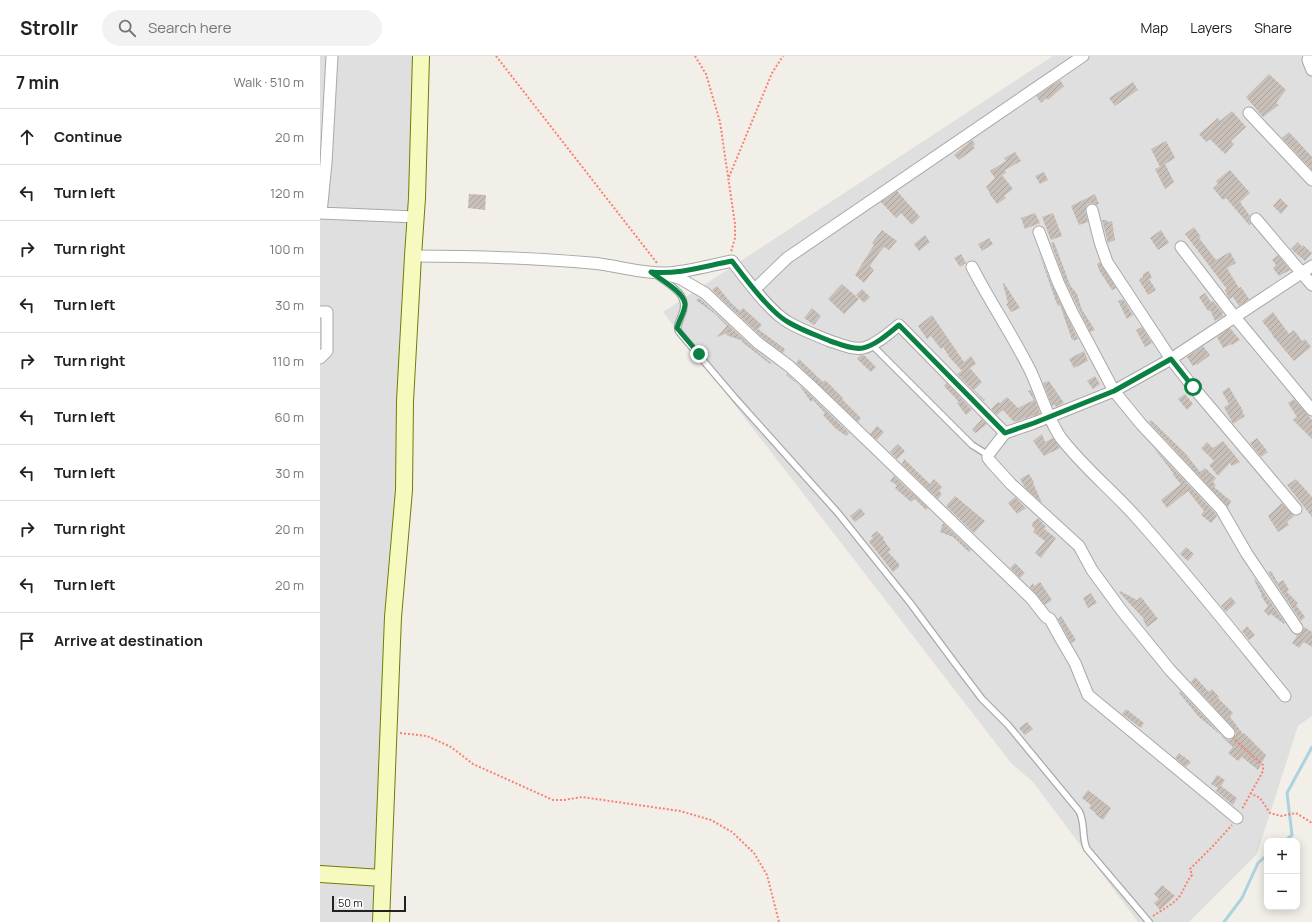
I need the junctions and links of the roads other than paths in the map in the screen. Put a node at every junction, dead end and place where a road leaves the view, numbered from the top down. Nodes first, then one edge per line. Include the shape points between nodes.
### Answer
1 (332, 56) edge
2 (421, 56) edge
3 (1083, 56) edge
4 (1309, 56) edge
5 (1312, 70) edge
6 (1249, 113) dead end
7 (324, 119) edge
8 (1312, 180) edge
9 (1092, 210) dead end
10 (320, 214) edge
11 (416, 217) junction
12 (1256, 219) dead end
13 (1039, 232) dead end
14 (1181, 247) dead end
15 (413, 256) junction
16 (1312, 266) edge
17 (972, 267) dead end
18 (1302, 271) junction
19 (651, 272) junction
20 (665, 273) junction
21 (1312, 285) edge
22 (755, 289) junction
23 (320, 312) edge
24 (1234, 316) junction
25 (871, 344) junction
26 (320, 358) edge
27 (1171, 359) junction
28 (1114, 391) junction
29 (1312, 410) edge
30 (1050, 417) junction
31 (1005, 433) junction
32 (988, 455) junction
33 (1296, 508) dead end
34 (1297, 628) dead end
35 (1285, 696) dead end
36 (1229, 734) road end
37 (1237, 818) road end
38 (320, 874) edge
39 (382, 878) junction
40 (1150, 920) edge
41 (380, 922) edge

1 - 7 street
2 - 11 street
3 - 22 street via 793,254
4 - 5 street
6 - 8 street
7 - 10 street via 326,163
9 - 27 street via 1107,262
10 - 11 street
11 - 15 street
12 - 18 street
13 - 28 street via 1069,306
14 - 24 street
15 - 19 street via 536,259 603,264
15 - 39 street via 405,401 404,490 393,617
16 - 18 street
17 - 30 street via 1030,371
18 - 21 street
18 - 24 street
19 - 20 street
19 - 40 lane via 683,297 685,304 678,323 679,332 838,513 911,604 982,699 1008,725 1062,789 1082,817 1084,843 1088,849
20 - 22 street via 732,261
20 - 37 street via 681,279 705,294 757,342 811,386 1050,619 1075,663 1088,695
22 - 25 street via 787,322 812,334 854,348 863,348
23 - 26 street via 327,312 326,351
24 - 27 street
24 - 29 street
25 - 31 street via 899,325
25 - 32 lane via 972,445
27 - 28 street
27 - 33 street
28 - 30 street
28 - 34 street via 1141,424 1221,509 1247,554
30 - 31 street
30 - 35 street via 1060,437 1073,453 1135,515
31 - 32 street
32 - 36 street via 1011,484 1079,546 1092,570 1122,611 1170,670
38 - 39 street
39 - 41 street

